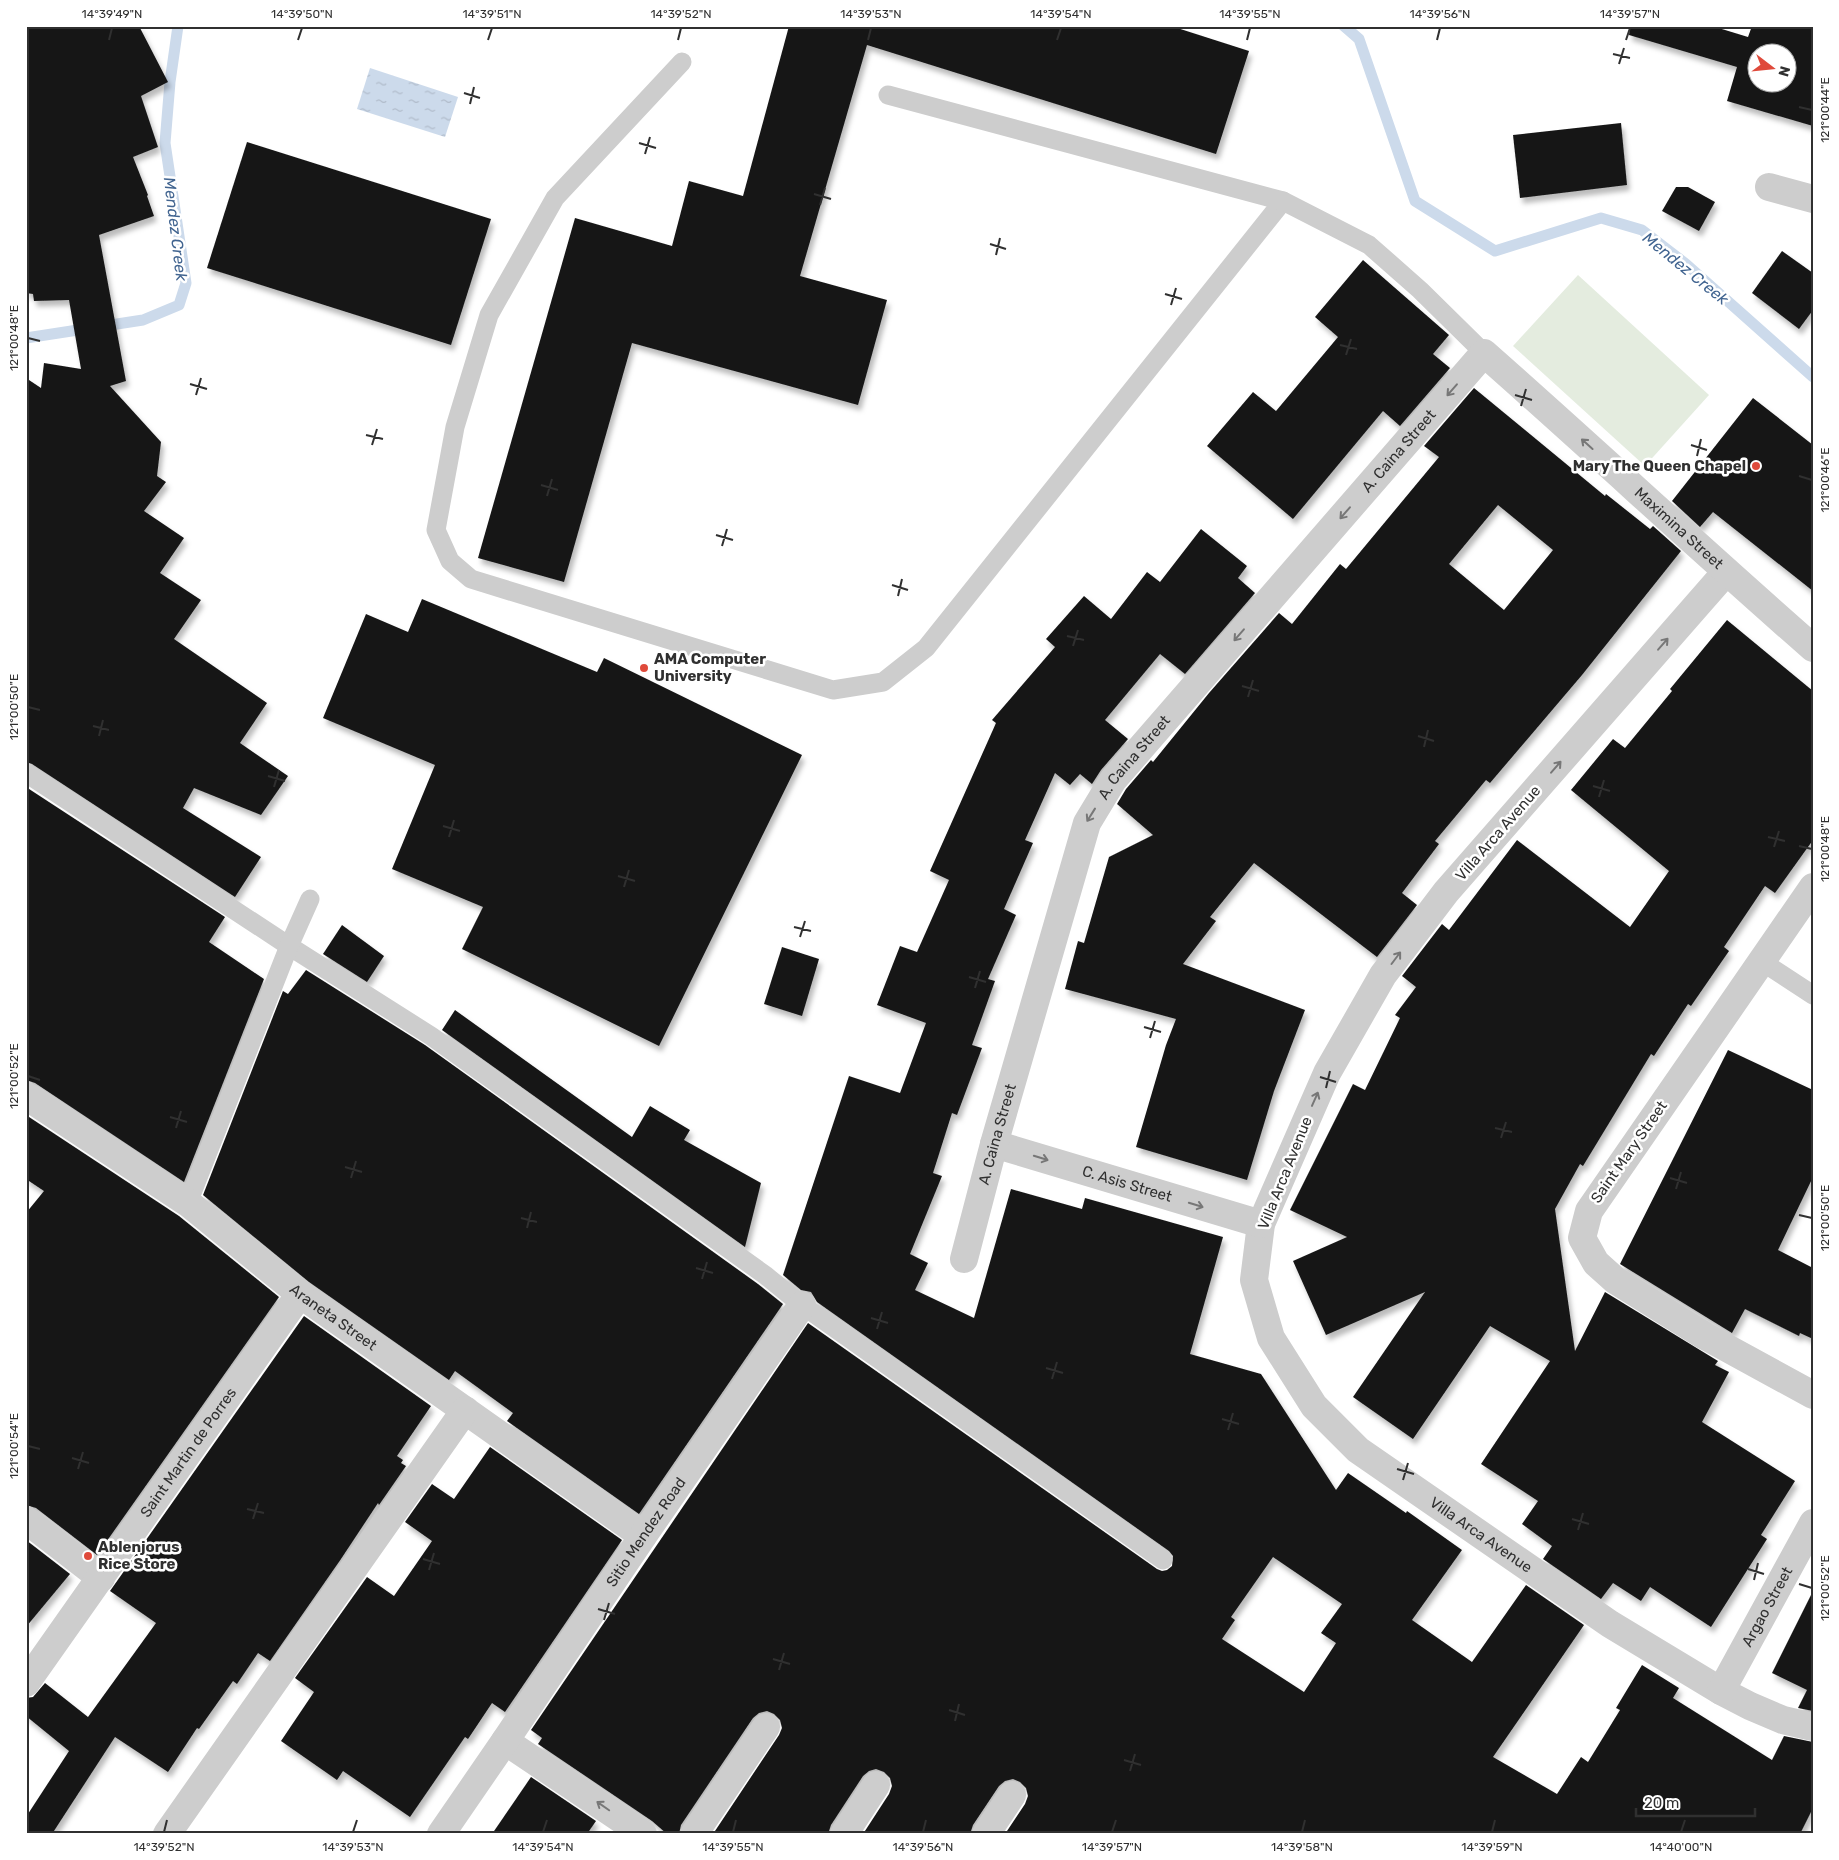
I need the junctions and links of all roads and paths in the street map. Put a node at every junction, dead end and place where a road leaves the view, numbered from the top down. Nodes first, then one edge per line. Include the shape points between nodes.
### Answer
1 (682, 62) dead end
2 (888, 95) dead end
3 (1769, 187) dead end
4 (1813, 200) edge
5 (1283, 201) junction
6 (1484, 353) junction
7 (1726, 572) junction
8 (1813, 648) edge
9 (26, 773) edge
10 (1813, 887) edge
11 (310, 899) dead end
12 (289, 946) junction
13 (1761, 961) junction
14 (1813, 996) edge
15 (26, 1096) edge
16 (994, 1144) junction
17 (188, 1202) junction
18 (1260, 1224) junction
19 (964, 1259) dead end
20 (300, 1294) junction
21 (802, 1305) junction
22 (1813, 1395) edge
23 (465, 1410) junction
24 (26, 1520) edge
25 (1813, 1523) edge
26 (643, 1536) junction
27 (1163, 1560) dead end
28 (101, 1578) junction
29 (26, 1684) edge
30 (1721, 1691) junction
31 (766, 1727) dead end
32 (1813, 1727) edge
33 (505, 1741) junction
34 (876, 1785) dead end
35 (1012, 1795) dead end
36 (167, 1834) edge
37 (441, 1834) edge
38 (643, 1834) edge
39 (694, 1834) edge
40 (844, 1834) edge
41 (986, 1834) edge

1 - 5 lane via 555,198 489,315 455,426 436,530 450,562 471,579 833,690 883,682 926,648
2 - 5 lane, Maximina Street
3 - 4 street
5 - 6 lane, Maximina Street via 1369,245
7 -> 6 street, Maximina Street
6 -> 16 street, A. Caina Street via 1113,780 1087,822
7 - 8 street, Maximina Street
18 -> 7 street, Villa Arca Avenue via 1327,1073 1383,975 1446,892
9 - 12 lane
10 - 13 street, Saint Mary Street
11 - 12 lane
12 - 17 lane
12 - 21 lane via 431,1036 757,1269
13 - 14 lane
13 - 22 street, Saint Mary Street via 1589,1211 1582,1238 1596,1263 1614,1280 1705,1336
15 - 17 street, Araneta Street
16 -> 18 street, C. Asis Street
16 - 19 street, A. Caina Street
17 - 20 street, Araneta Street
18 - 30 street, Villa Arca Avenue via 1254,1280 1272,1338 1320,1413 1358,1450 1610,1624
20 - 23 street, Araneta Street
20 - 28 street, Saint Martin de Porres
21 - 26 street, Sitio Mendez Road
21 - 27 lane
23 - 26 street, Araneta Street
23 - 36 street
24 - 28 street
25 - 30 street, Argao Street
26 - 33 street, Sitio Mendez Road
28 - 29 street, Saint Martin de Porres
30 - 32 street, Villa Arca Avenue via 1783,1720
31 - 39 street
33 - 37 street, Sitio Mendez Road
38 -> 33 street
34 - 40 street
35 - 41 street

